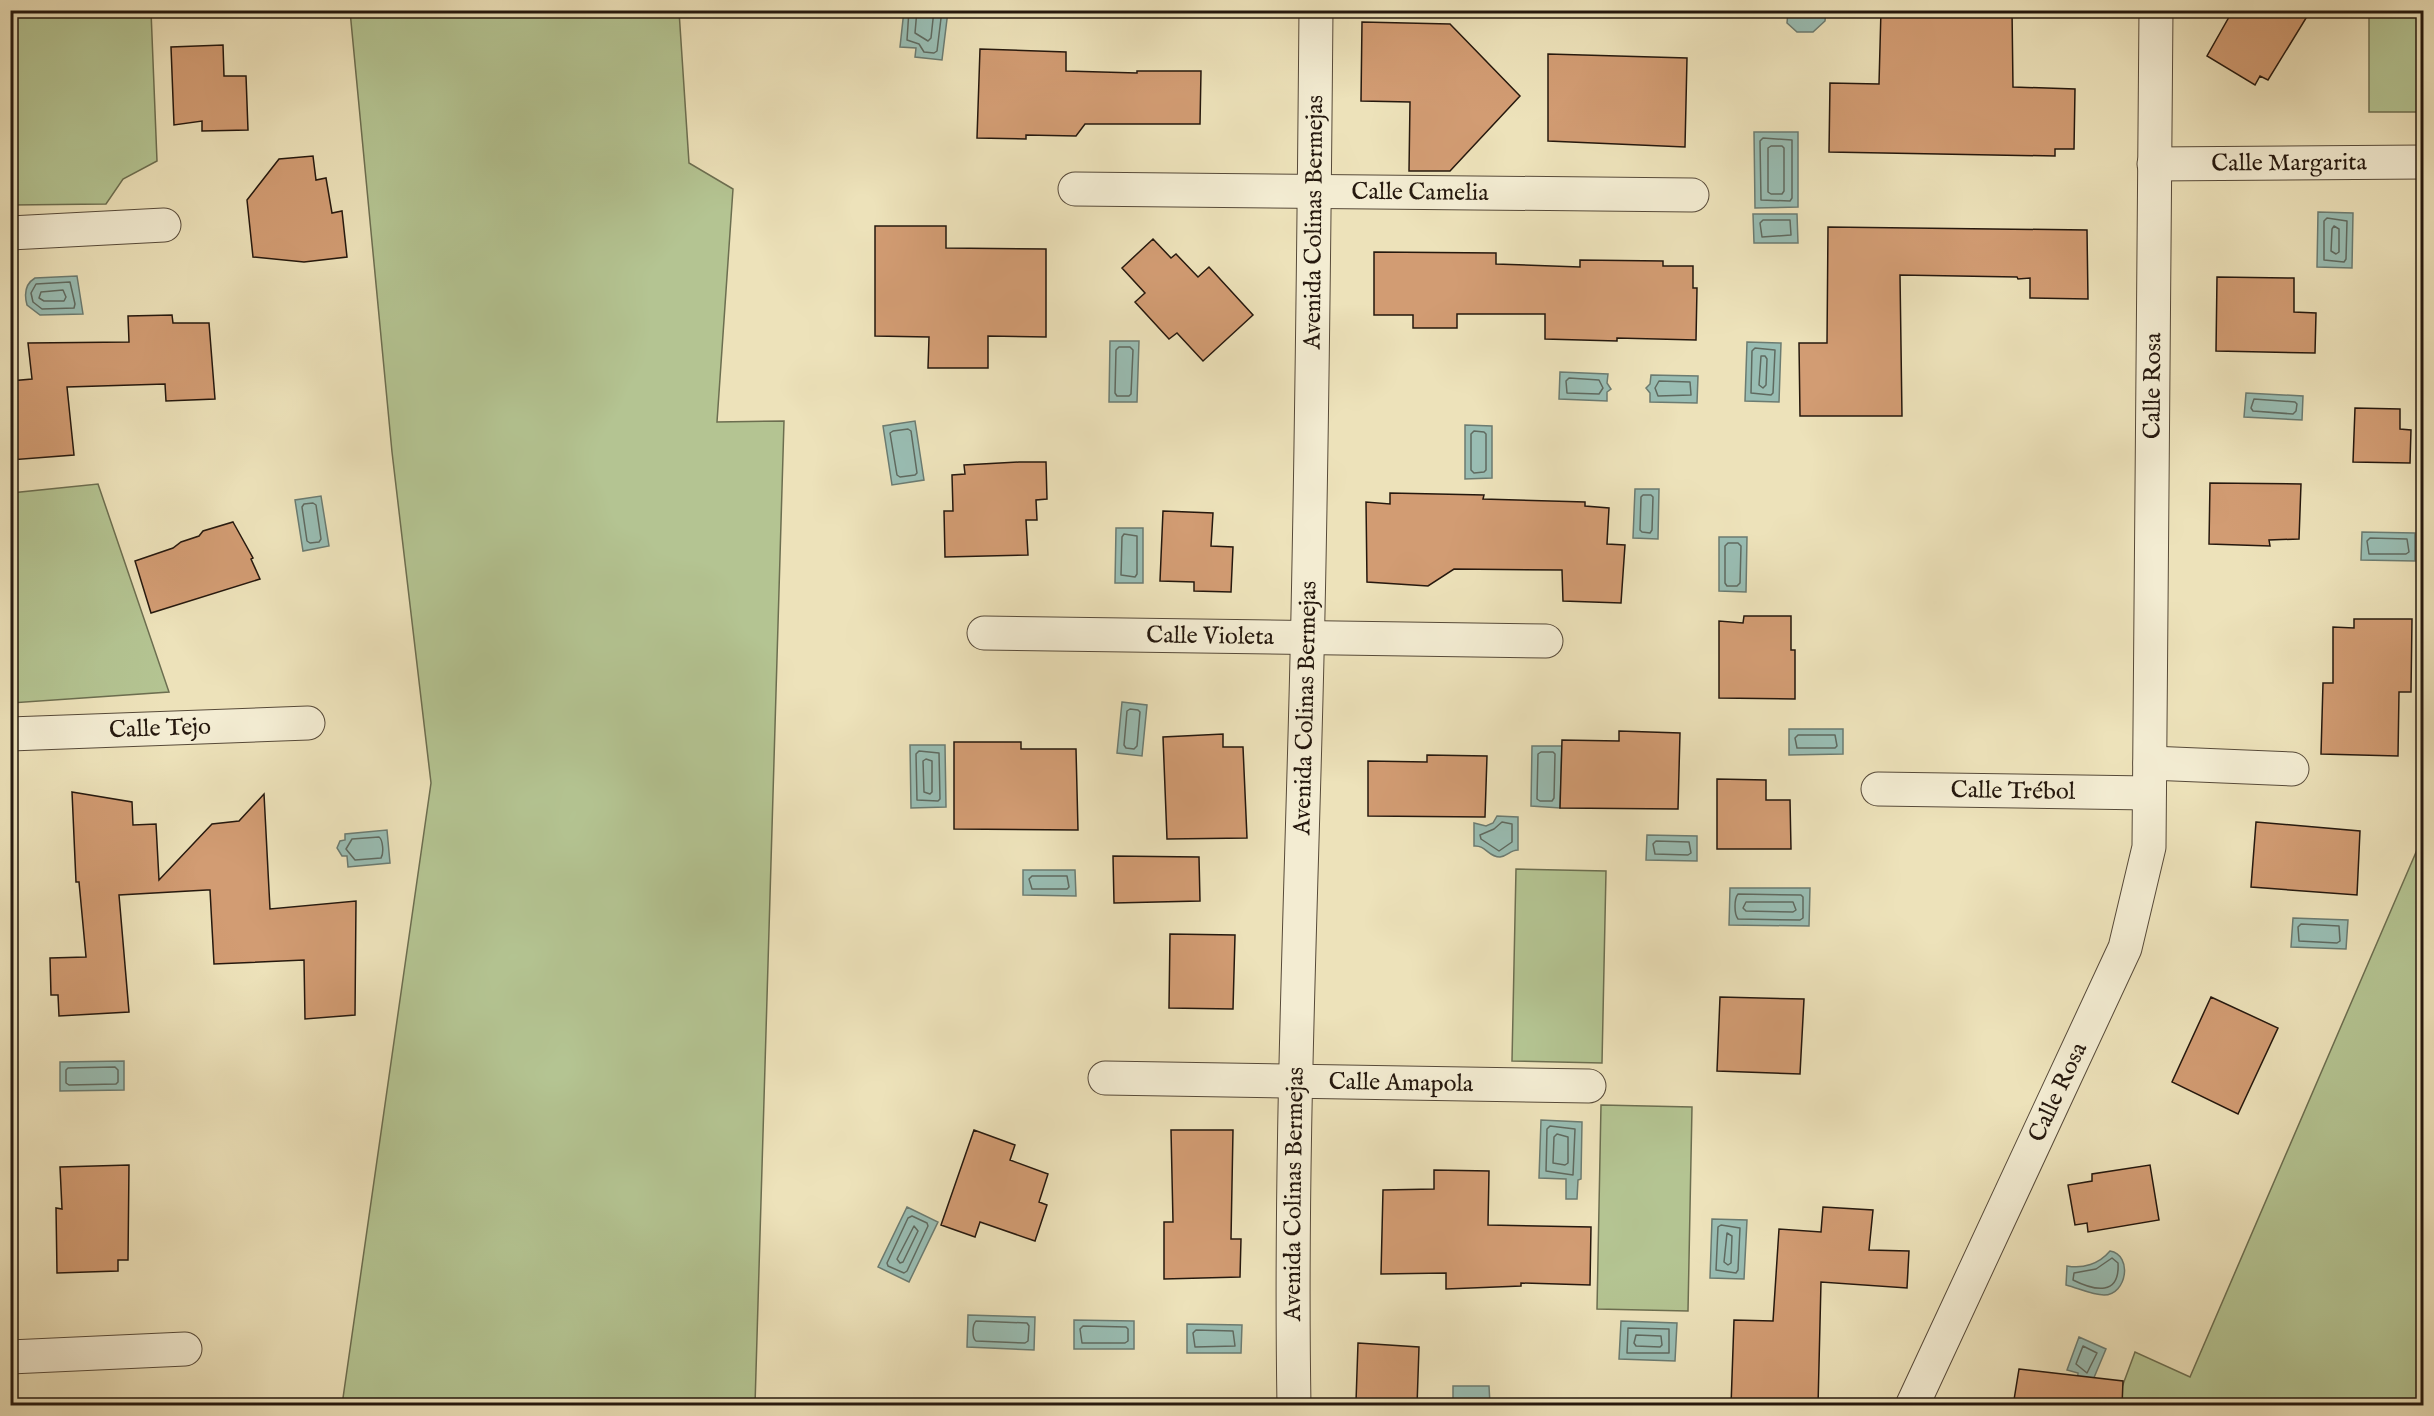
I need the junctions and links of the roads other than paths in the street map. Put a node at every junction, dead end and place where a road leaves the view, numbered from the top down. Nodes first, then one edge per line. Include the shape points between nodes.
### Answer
1 (1316, 10) edge
2 (2156, 10) edge
3 (2424, 162) edge
4 (2154, 164) junction
5 (1075, 189) dead end
6 (1315, 192) junction
7 (1692, 195) dead end
8 (164, 225) dead end
9 (10, 233) edge
10 (984, 633) dead end
11 (1308, 638) junction
12 (1546, 641) dead end
13 (308, 723) dead end
14 (10, 734) edge
15 (2292, 769) dead end
16 (2149, 778) junction
17 (1878, 789) dead end
18 (1105, 1078) dead end
19 (1296, 1082) junction
20 (1589, 1086) dead end
21 (185, 1349) dead end
22 (10, 1357) edge
23 (1294, 1406) edge
24 (1912, 1406) edge

1 - 6 street, Avenida Colinas Bermejas
2 - 4 street, Calle Rosa
3 - 4 street, Calle Margarita
4 - 16 street, Calle Rosa
5 - 6 street, Calle Camelia
6 - 7 street, Calle Camelia
6 - 11 street, Avenida Colinas Bermejas
8 - 9 street
10 - 11 street, Calle Violeta
11 - 12 street, Calle Violeta
11 - 19 street, Avenida Colinas Bermejas
13 - 14 street, Calle Tejo
15 - 16 street
16 - 17 street, Calle Trébol
16 - 24 street, Calle Rosa via 2149,847 2125,948
18 - 19 street, Calle Amapola
19 - 20 street, Calle Amapola
19 - 23 street, Avenida Colinas Bermejas
21 - 22 street

